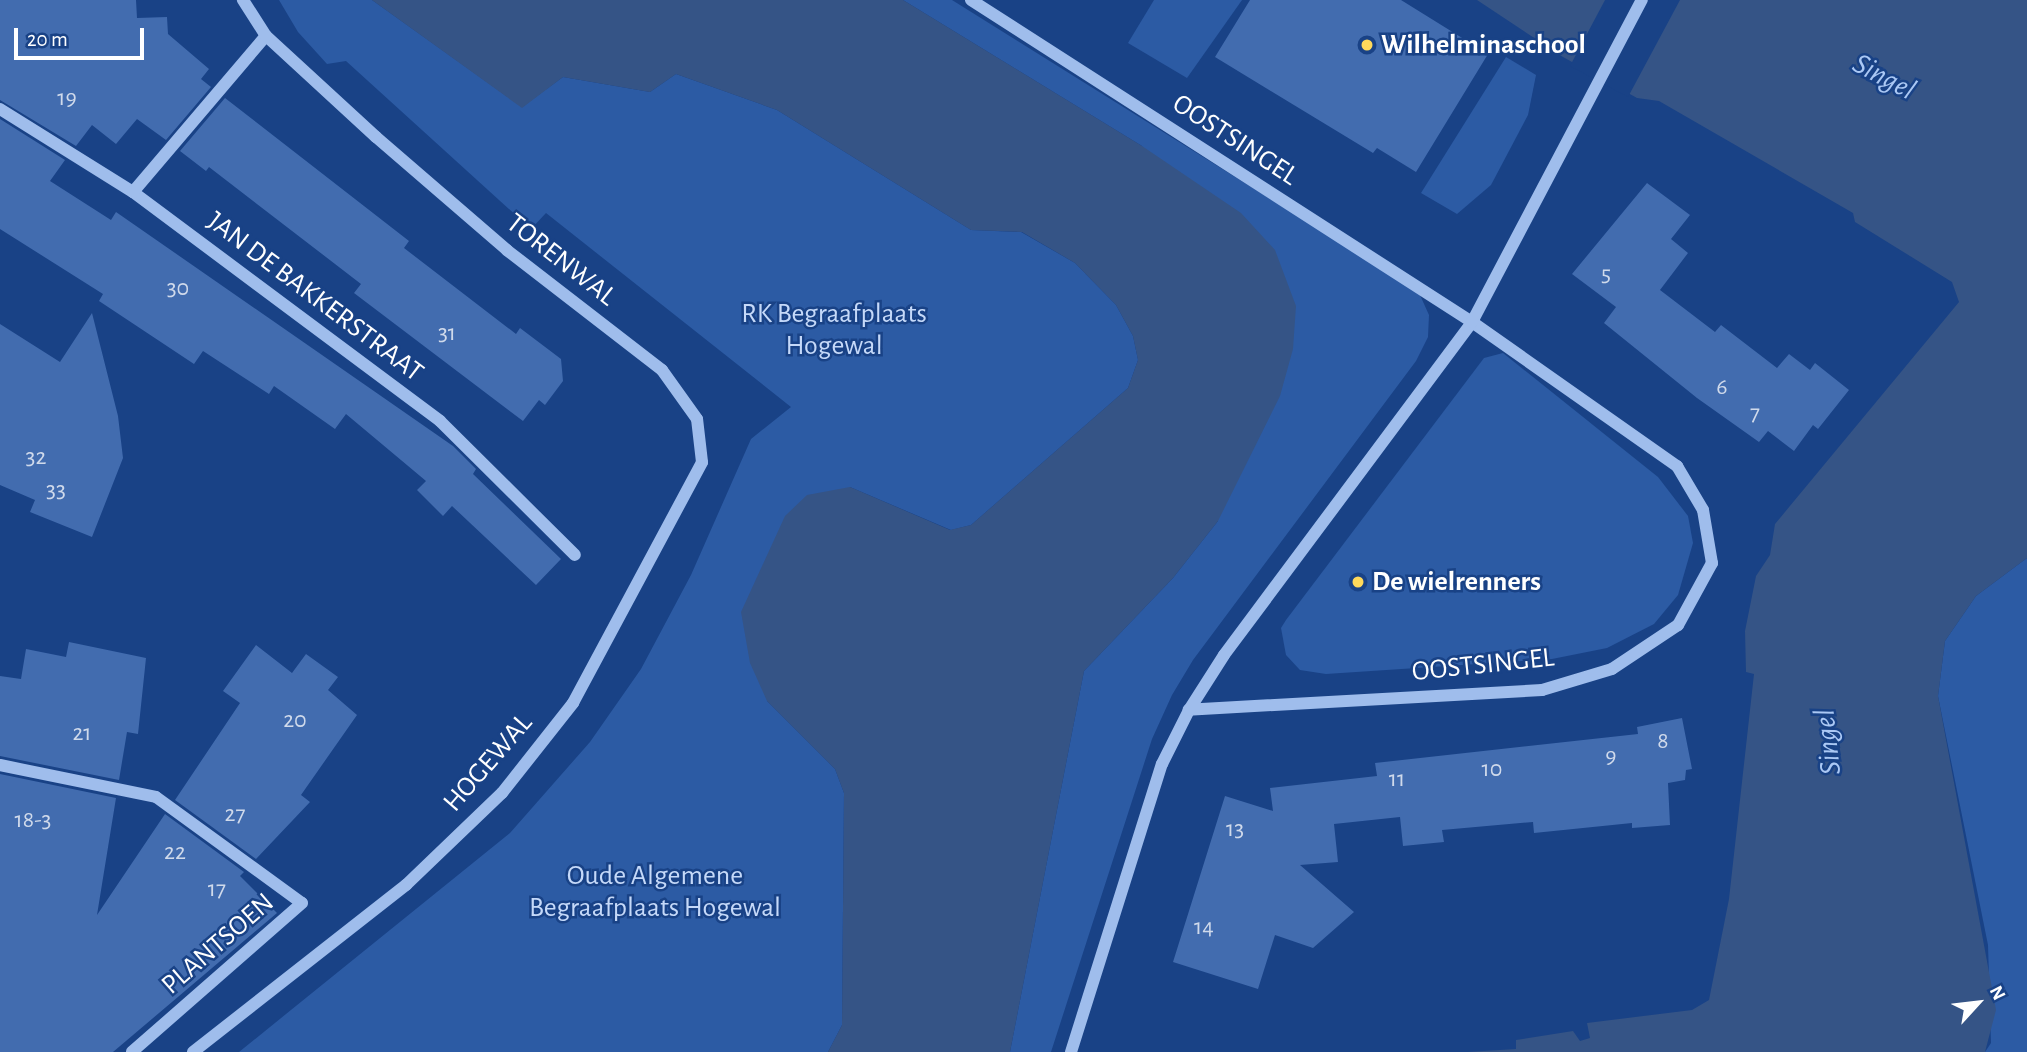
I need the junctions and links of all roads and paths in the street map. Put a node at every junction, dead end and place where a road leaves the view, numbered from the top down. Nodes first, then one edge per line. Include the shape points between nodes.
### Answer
1 (243, 0) edge
2 (971, 0) edge
3 (1642, 0) edge
4 (266, 36) junction
5 (0, 109) edge
6 (133, 192) junction
7 (1472, 322) junction
8 (575, 555) dead end
9 (627, 605) joint
10 (1189, 710) junction
11 (0, 765) edge
12 (132, 1052) edge
13 (193, 1052) edge
14 (1071, 1052) edge

1 - 4 street, TORENWAL
2 - 7 street, OOSTSINGEL
3 - 7 street
4 - 6 street
4 - 9 street, TORENWAL via 507,250 662,370 697,419 702,462
5 - 6 street, JAN DE BAKKERSTRAAT
6 - 8 street, JAN DE BAKKERSTRAAT via 440,421
7 - 10 street via 1224,655
7 - 10 street, OOSTSINGEL via 1677,466 1703,510 1712,563 1678,625 1612,669 1542,690
9 - 13 street, HOGEWAL via 573,703 502,793 406,885
10 - 14 street via 1162,764
11 - 12 street, PLANTSOEN via 156,797 302,903

